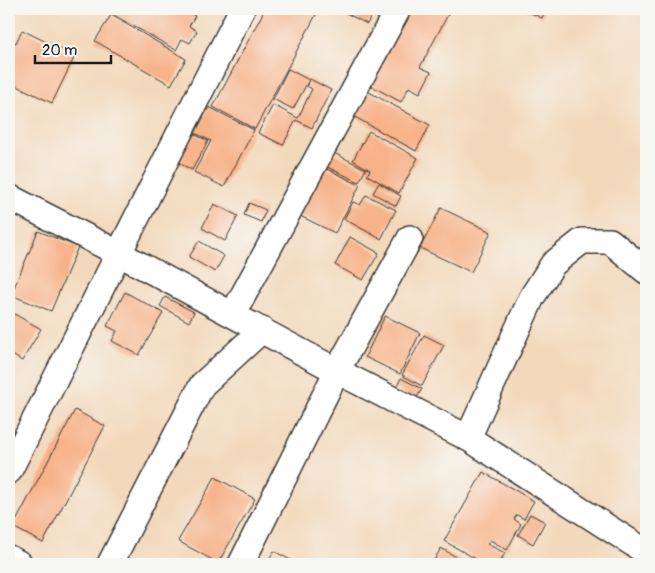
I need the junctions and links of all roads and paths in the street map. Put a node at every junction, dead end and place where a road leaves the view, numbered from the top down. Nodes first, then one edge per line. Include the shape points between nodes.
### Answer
1 (242, 9) edge
2 (398, 9) edge
3 (9, 198) edge
4 (410, 238) dead end
5 (118, 253) junction
6 (646, 271) edge
7 (233, 314) junction
8 (262, 330) junction
9 (337, 371) junction
10 (468, 438) junction
11 (9, 471) edge
12 (646, 552) edge
13 (9, 558) edge
14 (20, 564) edge
15 (110, 564) edge
16 (241, 564) edge

1 - 5 street
2 - 7 street
3 - 5 street
4 - 9 street
5 - 7 street
5 - 11 street
6 - 10 street via 610,241 582,241 553,264 532,297
7 - 8 street
8 - 9 street
8 - 15 street via 202,385
9 - 10 street
9 - 16 street
10 - 12 street
13 - 14 street

